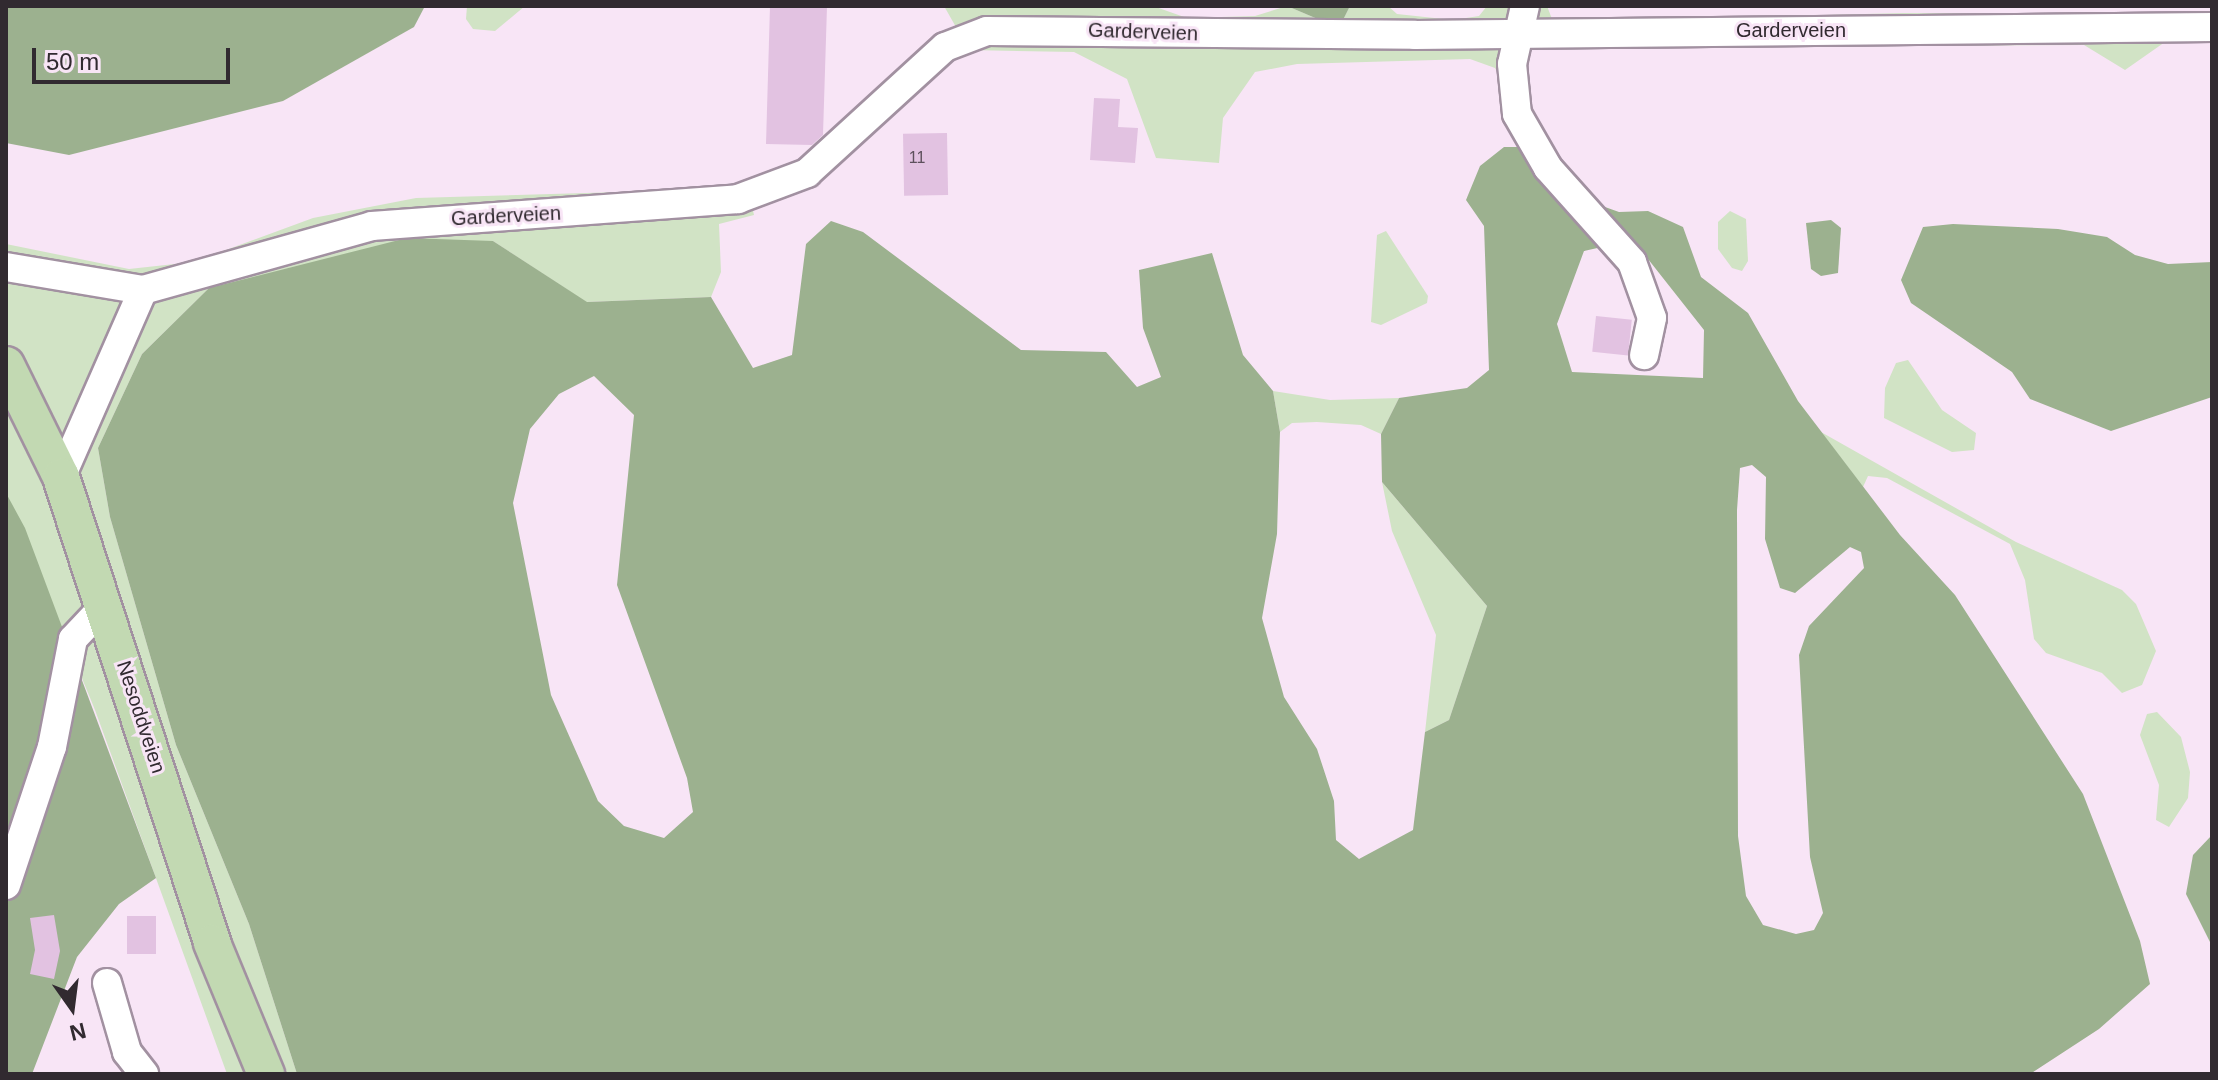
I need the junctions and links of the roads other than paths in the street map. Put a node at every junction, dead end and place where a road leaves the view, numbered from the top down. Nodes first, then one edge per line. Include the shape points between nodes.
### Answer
1 (1523, 19) edge
2 (2212, 27) edge
3 (6, 267) edge
4 (143, 290) junction
5 (1644, 355) dead end
6 (6, 365) edge
7 (61, 477) junction
8 (105, 605) junction
9 (6, 885) edge
10 (107, 983) dead end
11 (144, 1074) edge
12 (266, 1074) edge

1 - 2 street, Garderveien
1 - 4 street, Garderveien via 987,31 945,47 831,153 778,189 682,207 372,226
1 - 5 street via 1512,64 1517,114 1548,168 1632,262 1652,318
3 - 4 street, Garderveien
4 - 7 street
6 - 7 main road, Nesoddveien
7 - 8 main road, Nesoddveien
8 - 9 street via 73,639 52,747
8 - 12 main road, Nesoddveien via 212,943
10 - 11 street via 127,1052

